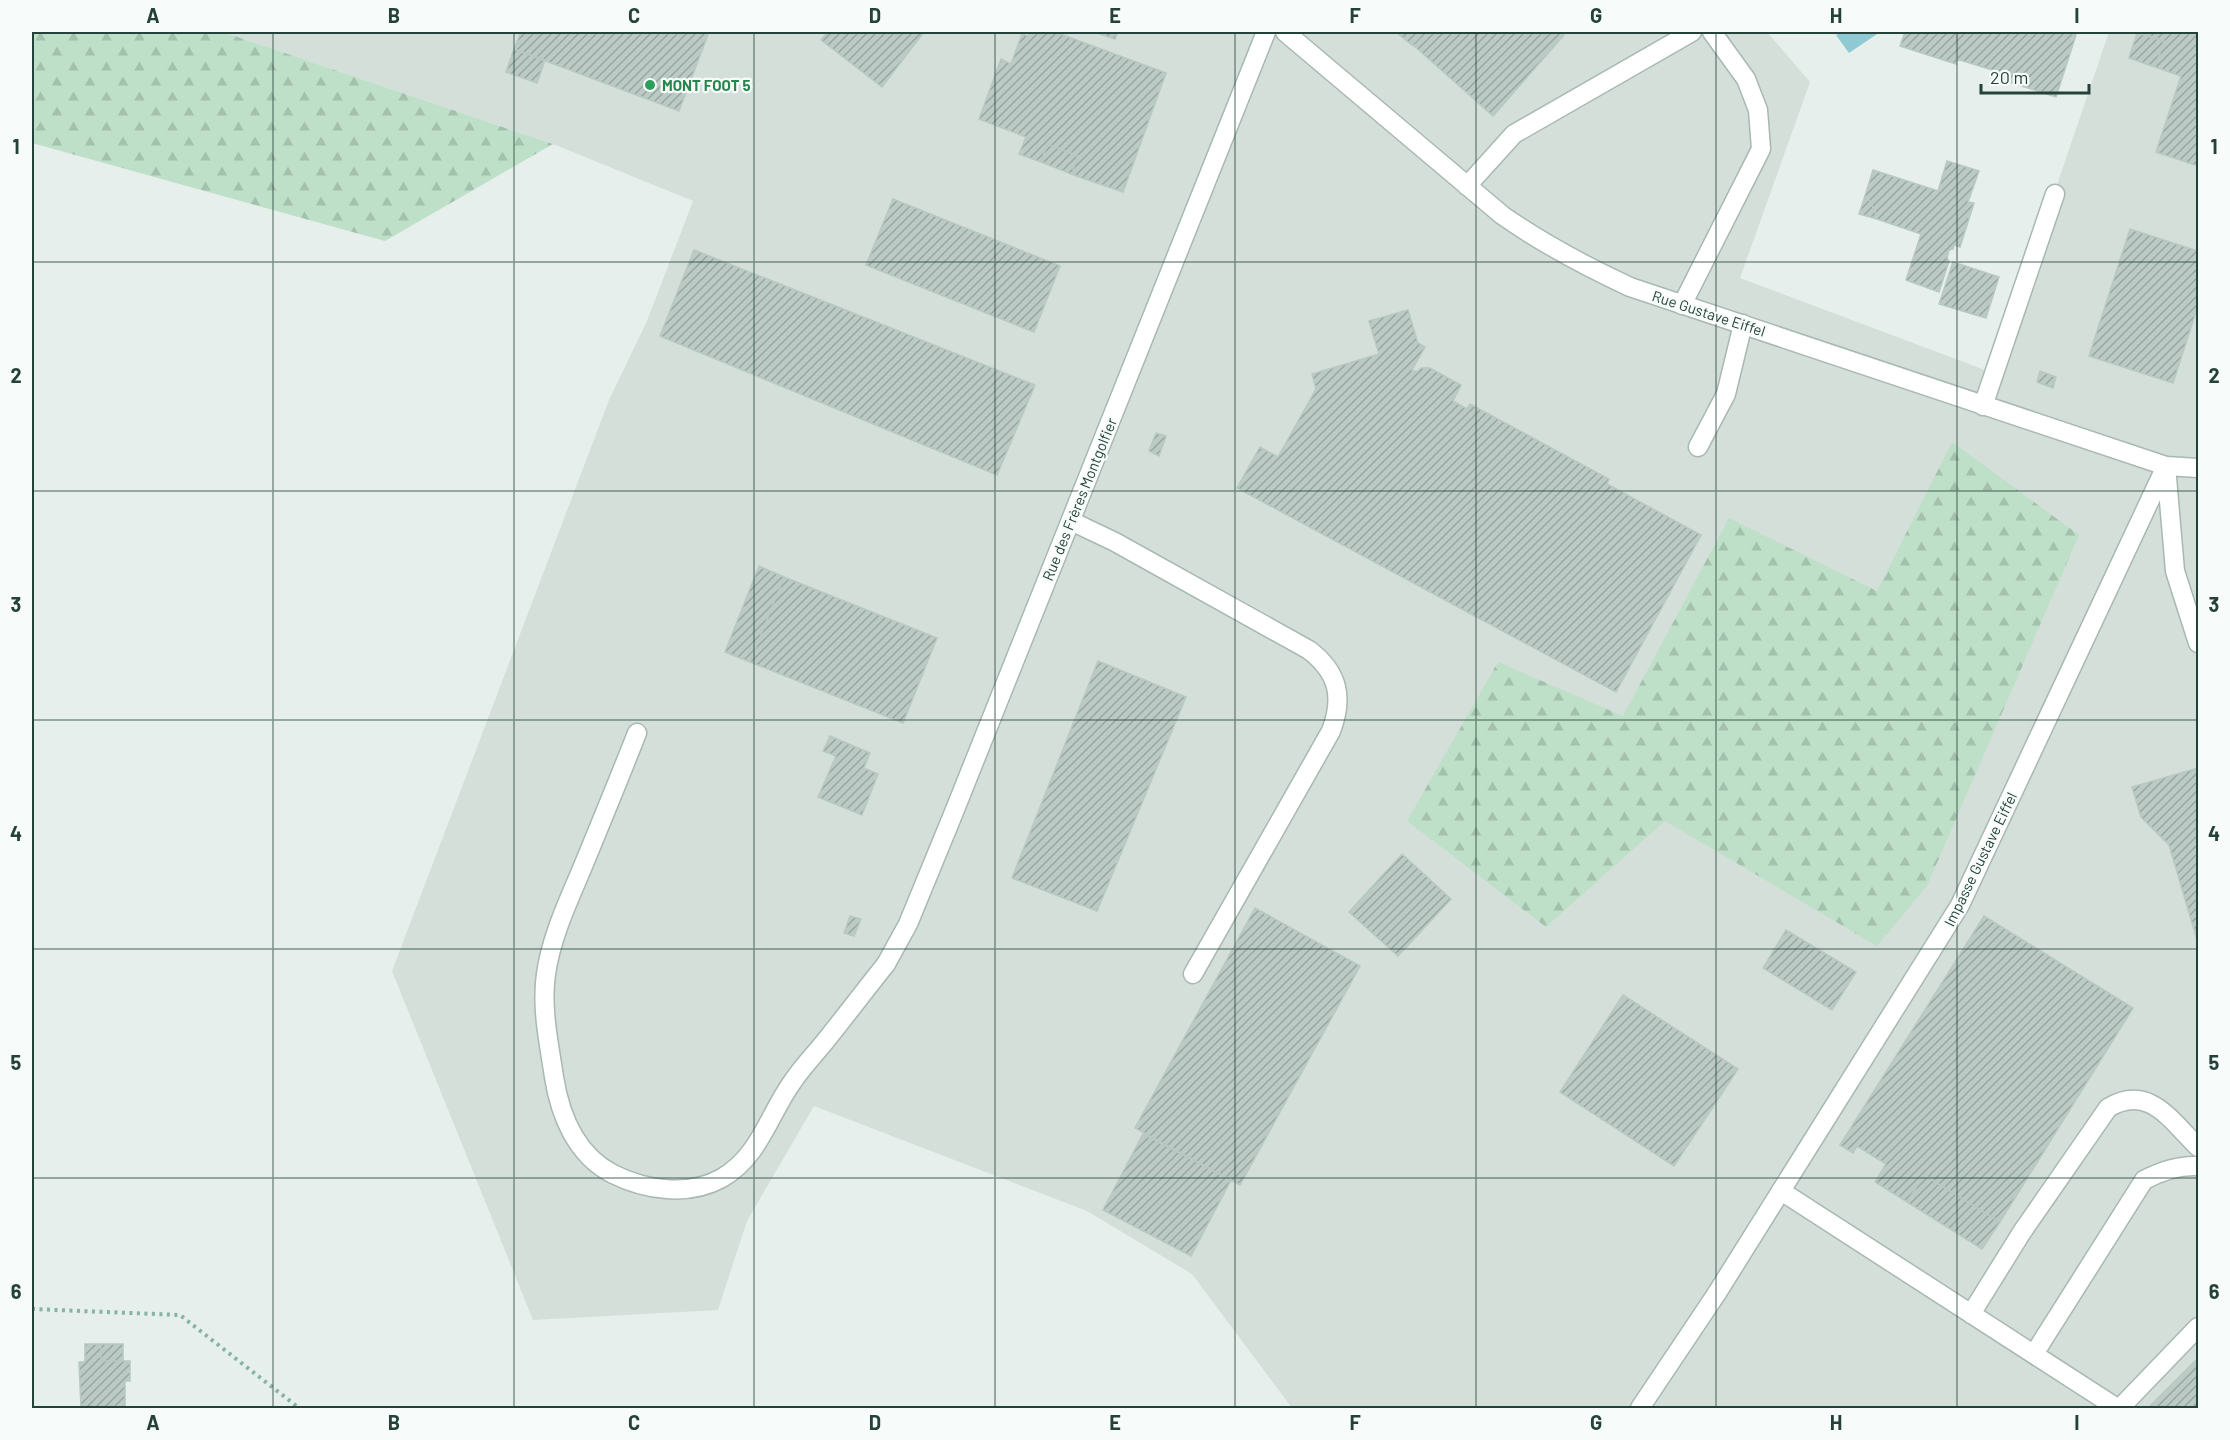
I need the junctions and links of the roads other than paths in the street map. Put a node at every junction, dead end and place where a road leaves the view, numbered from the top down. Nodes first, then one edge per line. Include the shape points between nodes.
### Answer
1 (1266, 32) edge
2 (1285, 32) edge
3 (1692, 32) edge
4 (1712, 32) edge
5 (1467, 186) junction
6 (2055, 194) dead end
7 (1682, 304) junction
8 (1743, 324) junction
9 (1983, 406) junction
10 (1698, 447) dead end
11 (2166, 466) junction
12 (2199, 468) edge
13 (1071, 521) junction
14 (2199, 643) edge
15 (638, 733) dead end
16 (1193, 974) dead end
17 (2199, 1147) edge
18 (2199, 1166) edge
19 (1781, 1191) junction
20 (1971, 1314) junction
21 (2199, 1327) edge
22 (2034, 1354) junction
23 (1640, 1408) edge
24 (2119, 1408) edge

1 - 13 street, Rue des Frères Montgolfier
2 - 5 street, Rue Gustave Eiffel
3 - 5 street via 1514,134
4 - 7 street via 1746,79 1758,110 1761,149
5 - 7 street, Rue Gustave Eiffel via 1534,238 1581,265
6 - 9 street
7 - 8 street, Rue Gustave Eiffel
8 - 9 street, Rue Gustave Eiffel
8 - 10 street via 1726,394
9 - 11 street, Rue Gustave Eiffel
11 - 12 street, Rue Gustave Eiffel
11 - 14 street via 2175,571
11 - 19 street, Impasse Gustave Eiffel via 1960,905
13 - 15 street, Rue des Frères Montgolfier via 912,914 886,964 792,1083 750,1155 722,1178 681,1189 627,1181 589,1156 564,1119 557,1098 546,1022 546,975 556,931
13 - 16 street via 1309,650 1330,672 1336,687 1338,702 1331,731
17 - 20 street via 2155,1105 2135,1098 2108,1108
18 - 22 street via 2181,1166 2144,1180
19 - 20 street
19 - 23 street, Impasse Gustave Eiffel
20 - 22 street
21 - 24 street
22 - 24 street

